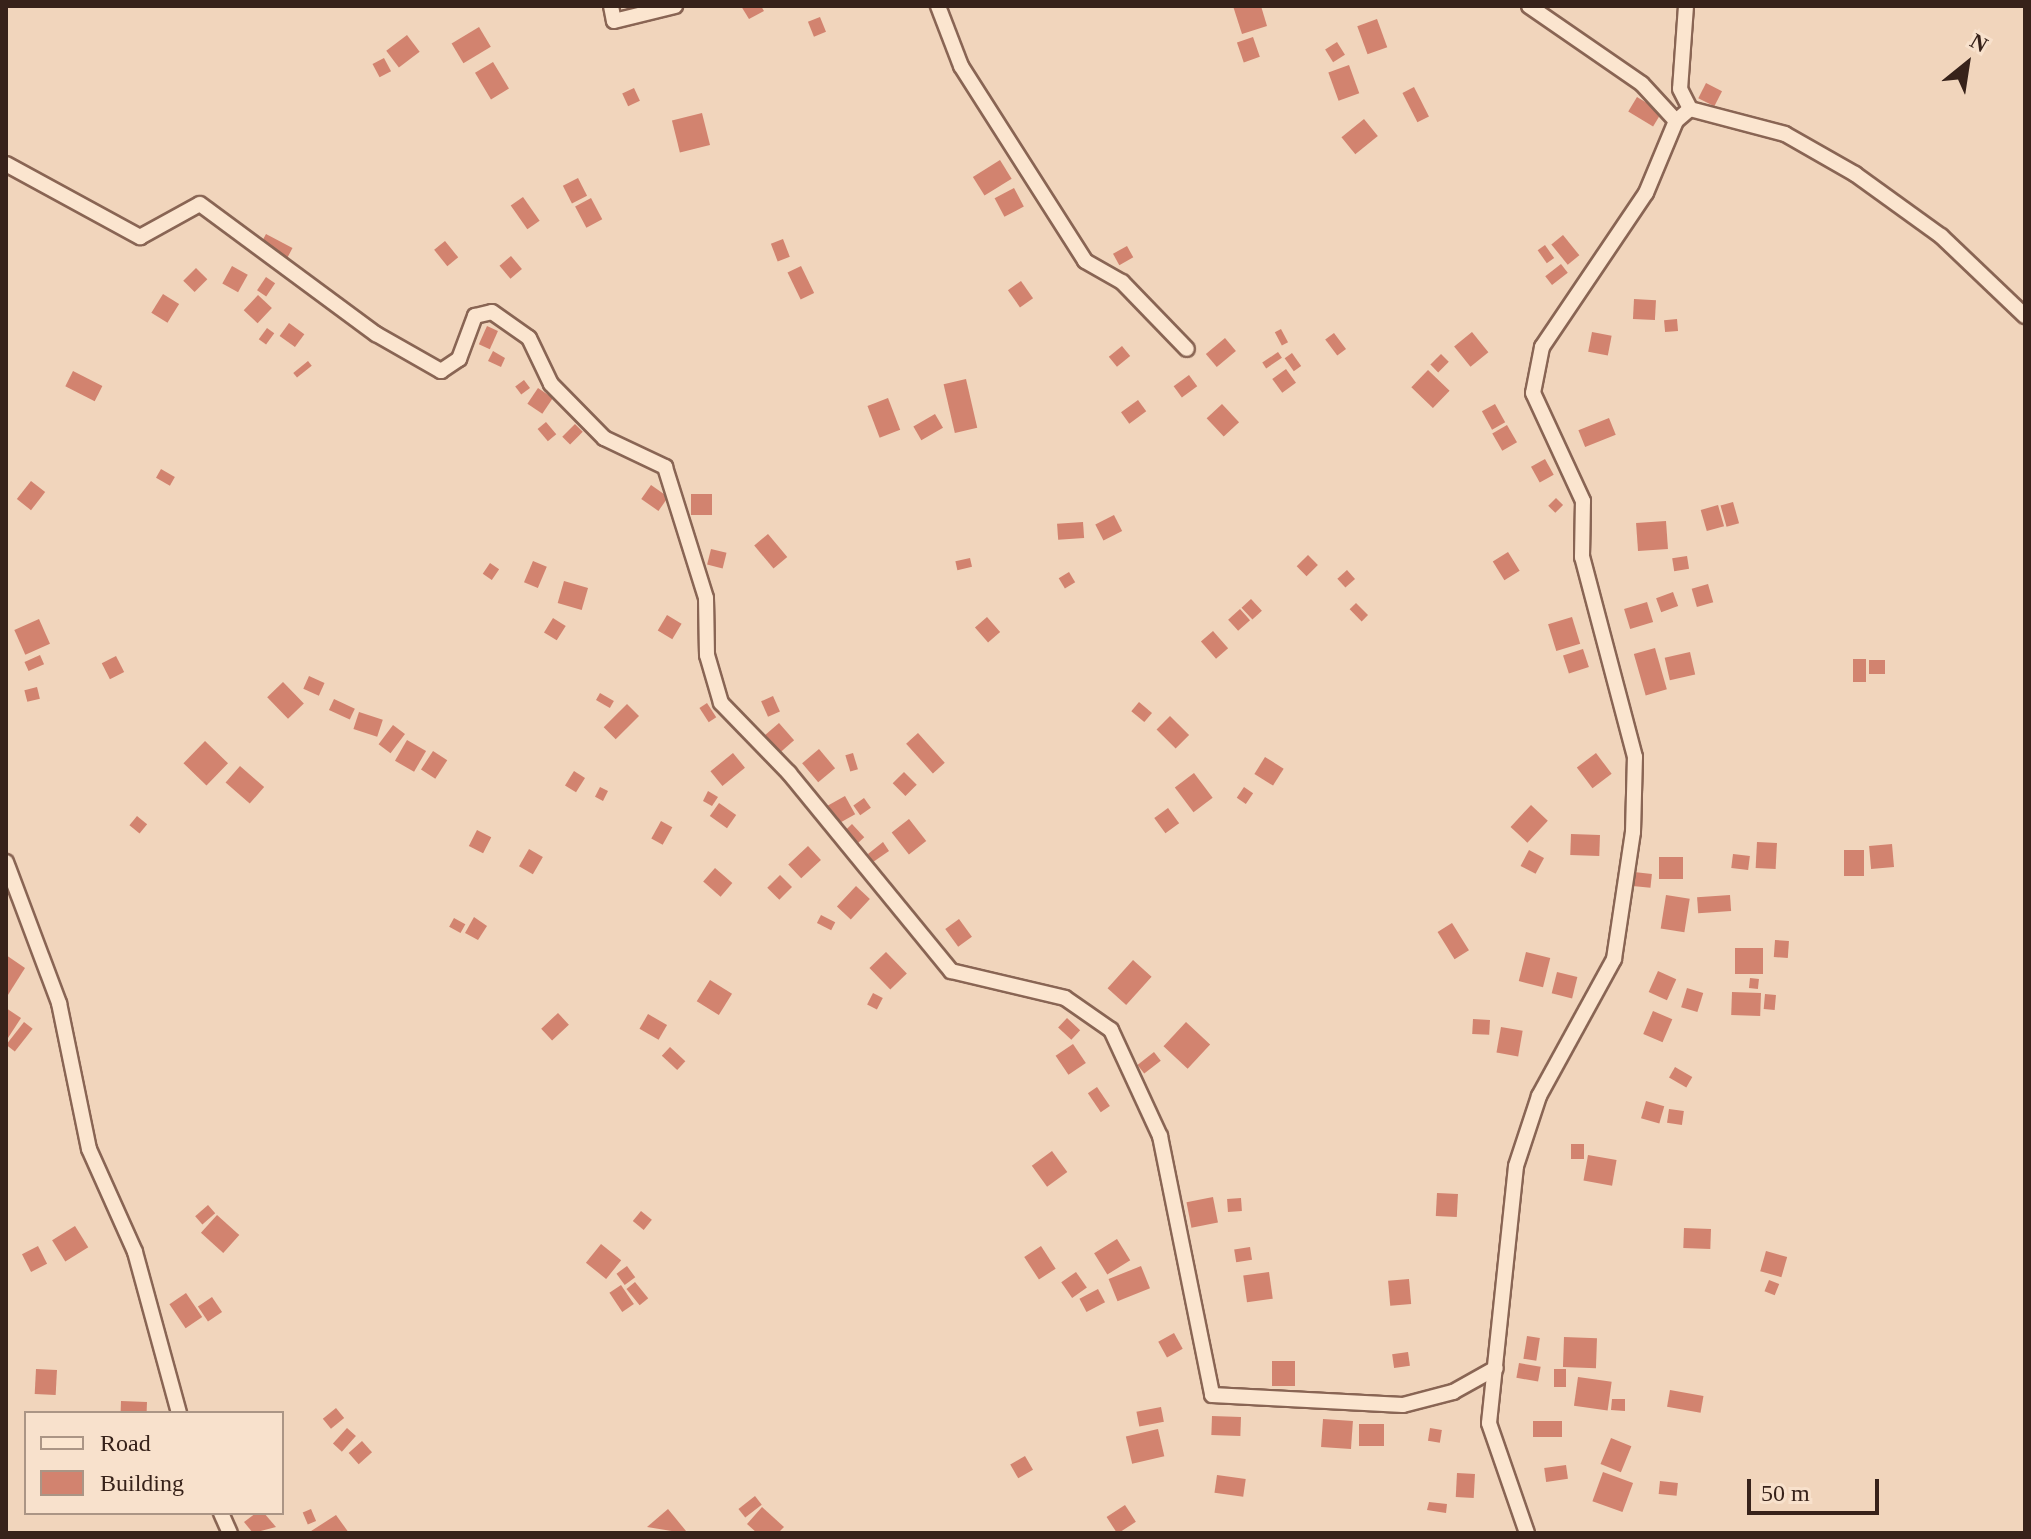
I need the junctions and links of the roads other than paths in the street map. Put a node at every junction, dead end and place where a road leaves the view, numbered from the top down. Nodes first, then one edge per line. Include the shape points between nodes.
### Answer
1 (611, 6) edge
2 (675, 6) edge
3 (938, 6) edge
4 (1529, 6) edge
5 (1686, 6) edge
6 (1690, 109) junction
7 (1676, 121) junction
8 (6, 164) edge
9 (2025, 316) edge
10 (1187, 349) dead end
11 (6, 862) edge
12 (1496, 1368) junction
13 (178, 1411) edge
14 (1527, 1533) edge

1 - 2 street via 614,21
3 - 10 street via 961,66 1085,261 1122,282
4 - 7 street via 1642,84
5 - 6 street via 1680,89
6 - 7 street
6 - 9 street via 1785,134 1855,174 1941,236
7 - 12 street via 1646,193 1542,347 1533,393 1583,501 1582,557 1635,757 1633,832 1614,959 1525,1130
8 - 12 street via 140,237 200,204 388,342 441,371 459,359 475,316 492,312 529,338 551,384 604,438 665,467 706,598 707,655 721,703 789,773 951,971 1065,998 1111,1030 1160,1136 1212,1395 1403,1405 1453,1392
11 - 13 street via 59,1003 89,1149 135,1252
12 - 14 street via 1489,1423

